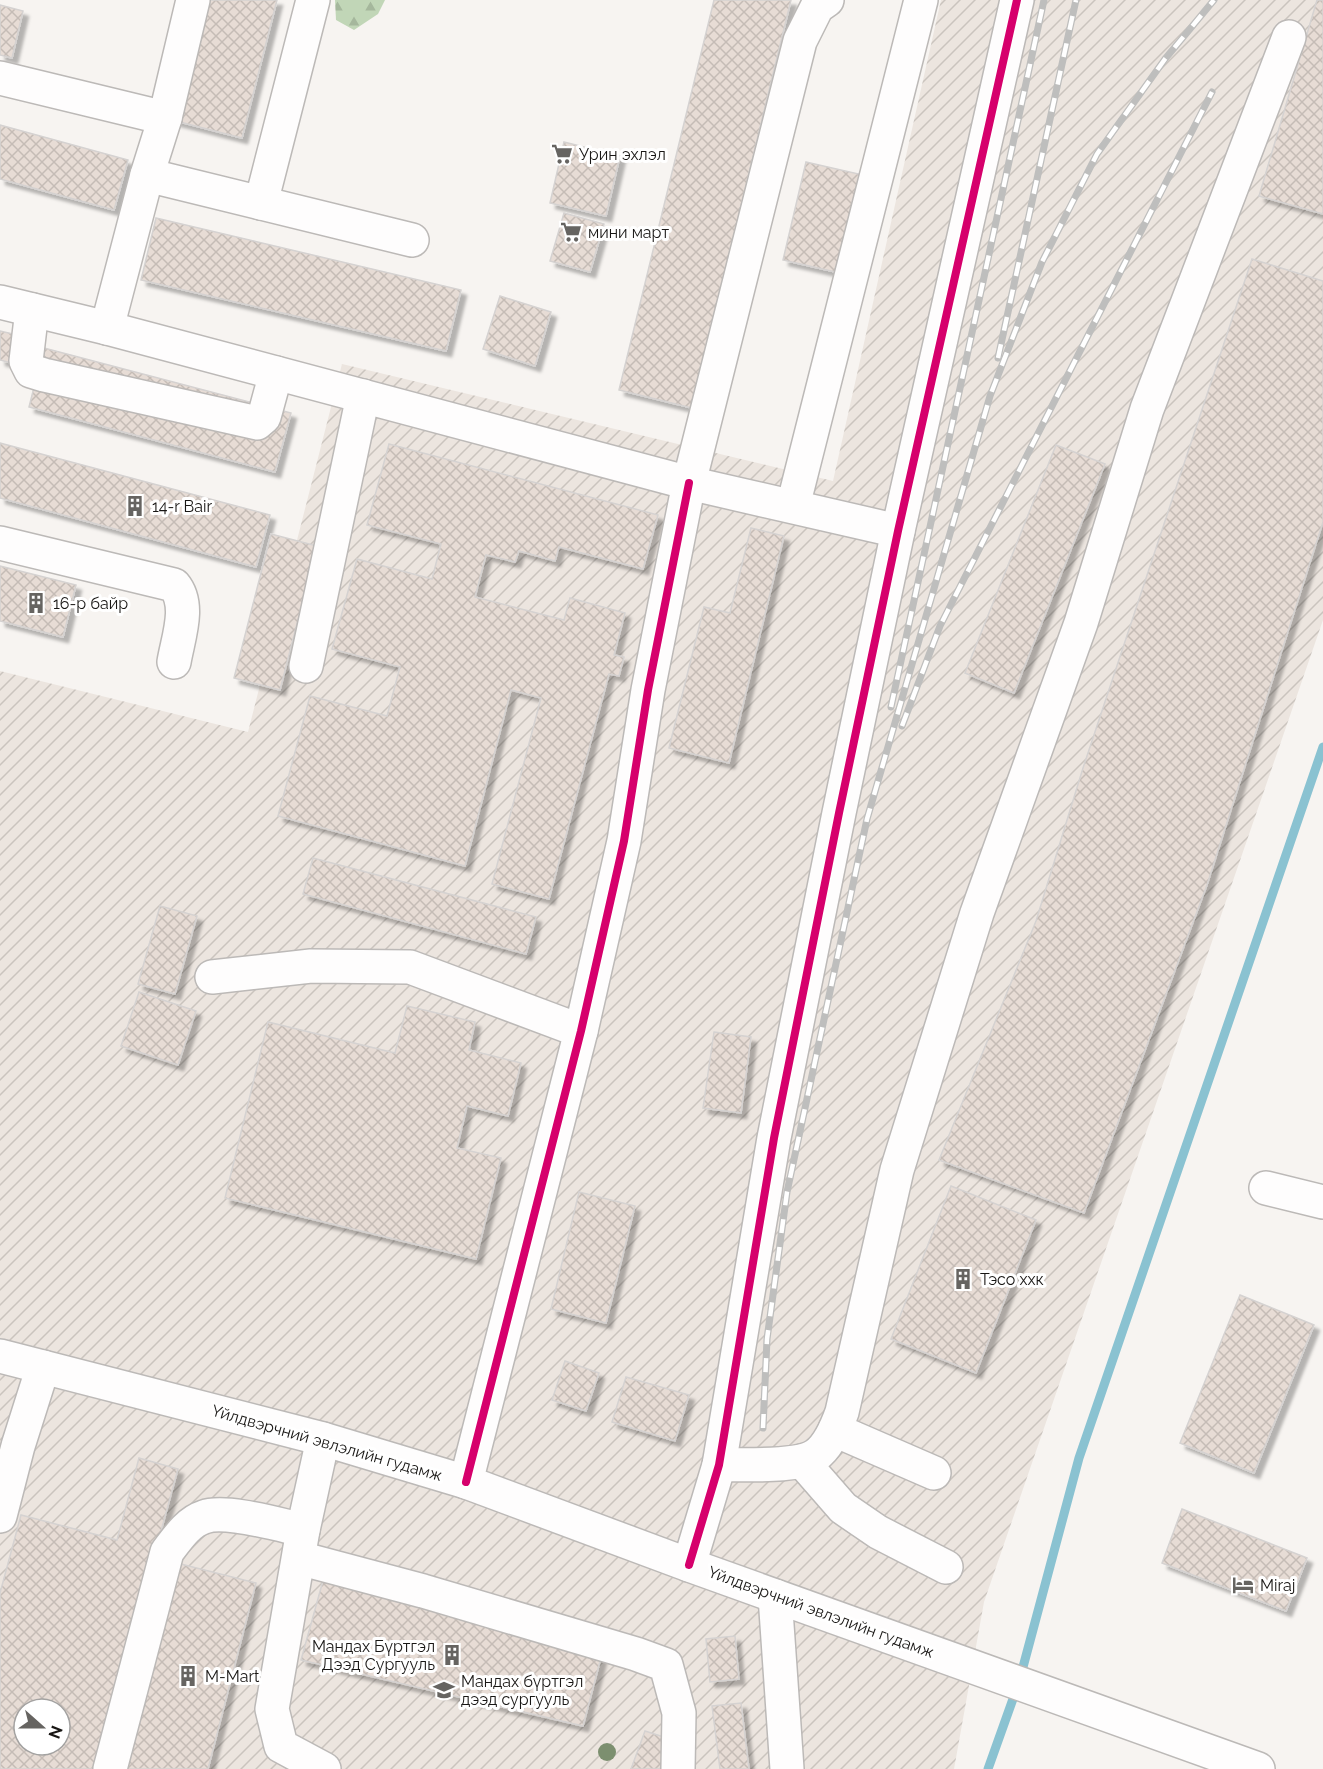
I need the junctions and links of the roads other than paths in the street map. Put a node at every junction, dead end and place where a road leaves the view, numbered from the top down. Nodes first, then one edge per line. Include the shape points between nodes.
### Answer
1 (193, 0) edge
2 (313, 0) edge
3 (827, 0) edge
4 (921, 0) edge
5 (1017, 0) edge
6 (1289, 37) dead end
7 (0, 78) edge
8 (165, 118) junction
9 (147, 175) junction
10 (261, 203) junction
11 (412, 240) dead end
12 (0, 302) edge
13 (32, 310) junction
14 (107, 328) junction
15 (276, 373) junction
16 (363, 396) junction
17 (689, 483) junction
18 (793, 506) junction
19 (898, 531) junction
20 (0, 543) edge
21 (174, 662) dead end
22 (306, 666) dead end
23 (212, 977) dead end
24 (581, 1031) junction
25 (1266, 1188) dead end
26 (1323, 1202) edge
27 (0, 1356) edge
28 (43, 1367) junction
29 (835, 1430) junction
30 (323, 1439) junction
31 (802, 1461) junction
32 (720, 1465) junction
33 (934, 1473) dead end
34 (466, 1482) junction
35 (0, 1516) edge
36 (301, 1544) junction
37 (689, 1565) junction
38 (946, 1567) dead end
39 (775, 1596) junction
40 (110, 1769) edge
41 (324, 1769) edge
42 (678, 1769) edge
43 (787, 1769) edge
44 (1258, 1769) edge

1 - 8 street
2 - 10 street
3 - 17 street via 817,7 800,41
4 - 18 street
5 - 19 street
6 - 29 street via 1147,409 1081,623 976,913 897,1170
7 - 8 street
8 - 9 street
9 - 10 street
9 - 14 street
10 - 11 street
12 - 13 street
13 - 14 street
13 - 15 street via 26,362 31,371 44,375 257,423 264,417
14 - 15 street
15 - 16 street
16 - 17 street
16 - 22 street
17 - 18 street
17 - 24 street via 648,690 624,841
18 - 19 street
19 - 32 street via 774,1138
20 - 21 street via 174,585 180,592 183,608
23 - 24 street via 311,966 410,967
24 - 34 street
25 - 26 street
27 - 28 street, Үйлдвэрчний эвлэлийн гудамж
28 - 30 street, Үйлдвэрчний эвлэлийн гудамж
28 - 35 street
29 - 31 street via 817,1454
29 - 33 street
30 - 34 street, Үйлдвэрчний эвлэлийн гудамж
30 - 36 street
31 - 32 street
31 - 38 street via 843,1508 878,1532
32 - 37 street
34 - 37 street, Үйлдвэрчний эвлэлийн гудамж
36 - 40 street via 228,1515 205,1516 180,1535 167,1552
36 - 41 street via 272,1709 281,1746
36 - 42 street via 423,1591 666,1665 679,1713
37 - 39 street, Үйлдвэрчний эвлэлийн гудамж
39 - 43 street
39 - 44 street, Үйлдвэрчний эвлэлийн гудамж

